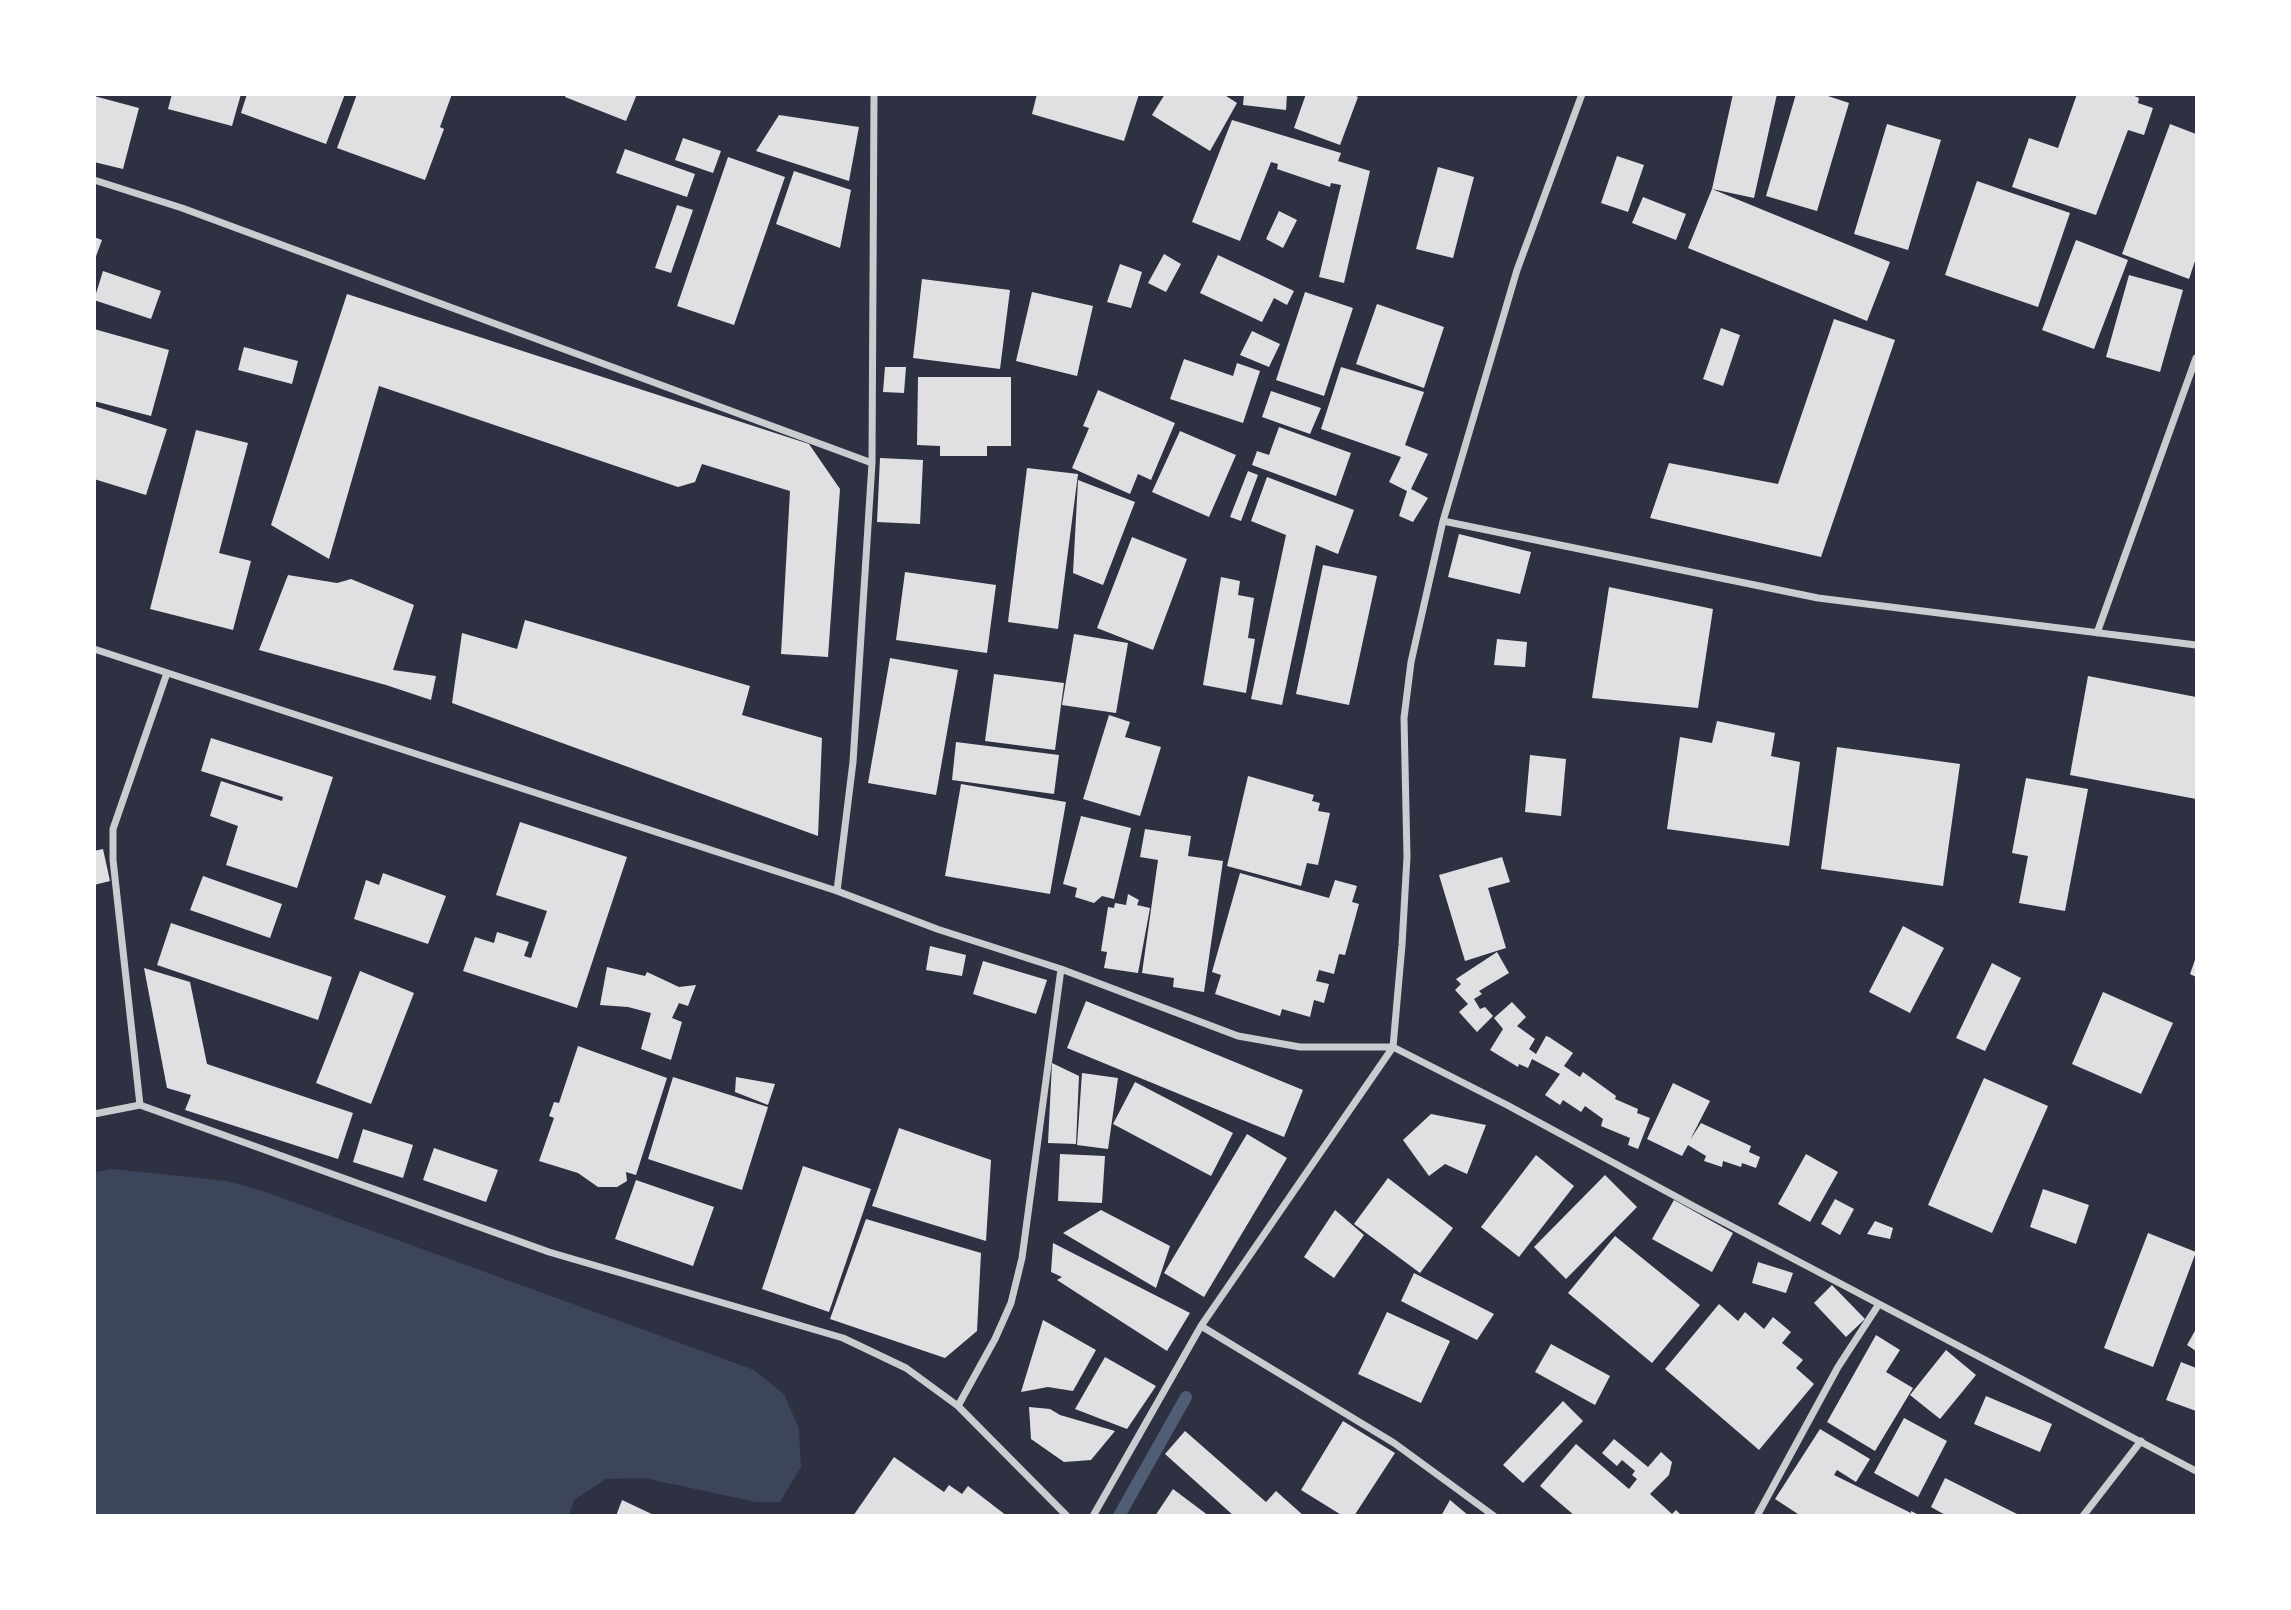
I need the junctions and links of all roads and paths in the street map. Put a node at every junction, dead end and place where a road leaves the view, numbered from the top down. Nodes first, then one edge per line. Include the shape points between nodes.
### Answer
1 (874, 94) edge
2 (1582, 94) edge
3 (94, 180) edge
4 (2196, 358) edge
5 (872, 463) junction
6 (1443, 521) junction
7 (2097, 633) junction
8 (2196, 645) edge
9 (94, 649) edge
10 (167, 673) junction
11 (837, 891) junction
12 (1060, 969) junction
13 (1393, 1047) junction
14 (139, 1105) junction
15 (94, 1114) edge
16 (1879, 1304) junction
17 (1201, 1326) junction
18 (958, 1406) junction
19 (2141, 1441) junction
20 (2196, 1471) edge
21 (1066, 1516) edge
22 (1093, 1516) edge
23 (1494, 1516) edge
24 (1757, 1516) edge
25 (2083, 1516) edge

1 - 5 street
2 - 6 street via 1517,270
3 - 5 street via 182,208
4 - 7 street
5 - 11 street via 853,762
6 - 7 street via 1818,598
6 - 13 street via 1411,662 1404,718 1407,857
7 - 8 street
9 - 10 street
10 - 11 street
10 - 14 street via 113,828
11 - 12 street
12 - 13 street via 1238,1036 1300,1047
12 - 18 street via 1022,1258 1011,1303
13 - 16 street
13 - 17 street
14 - 15 street
14 - 18 street via 549,1252 843,1338 906,1368
16 - 19 street
16 - 24 street via 1838,1367
17 - 22 street
17 - 23 street via 1394,1443
18 - 21 street
19 - 20 street
19 - 25 street

